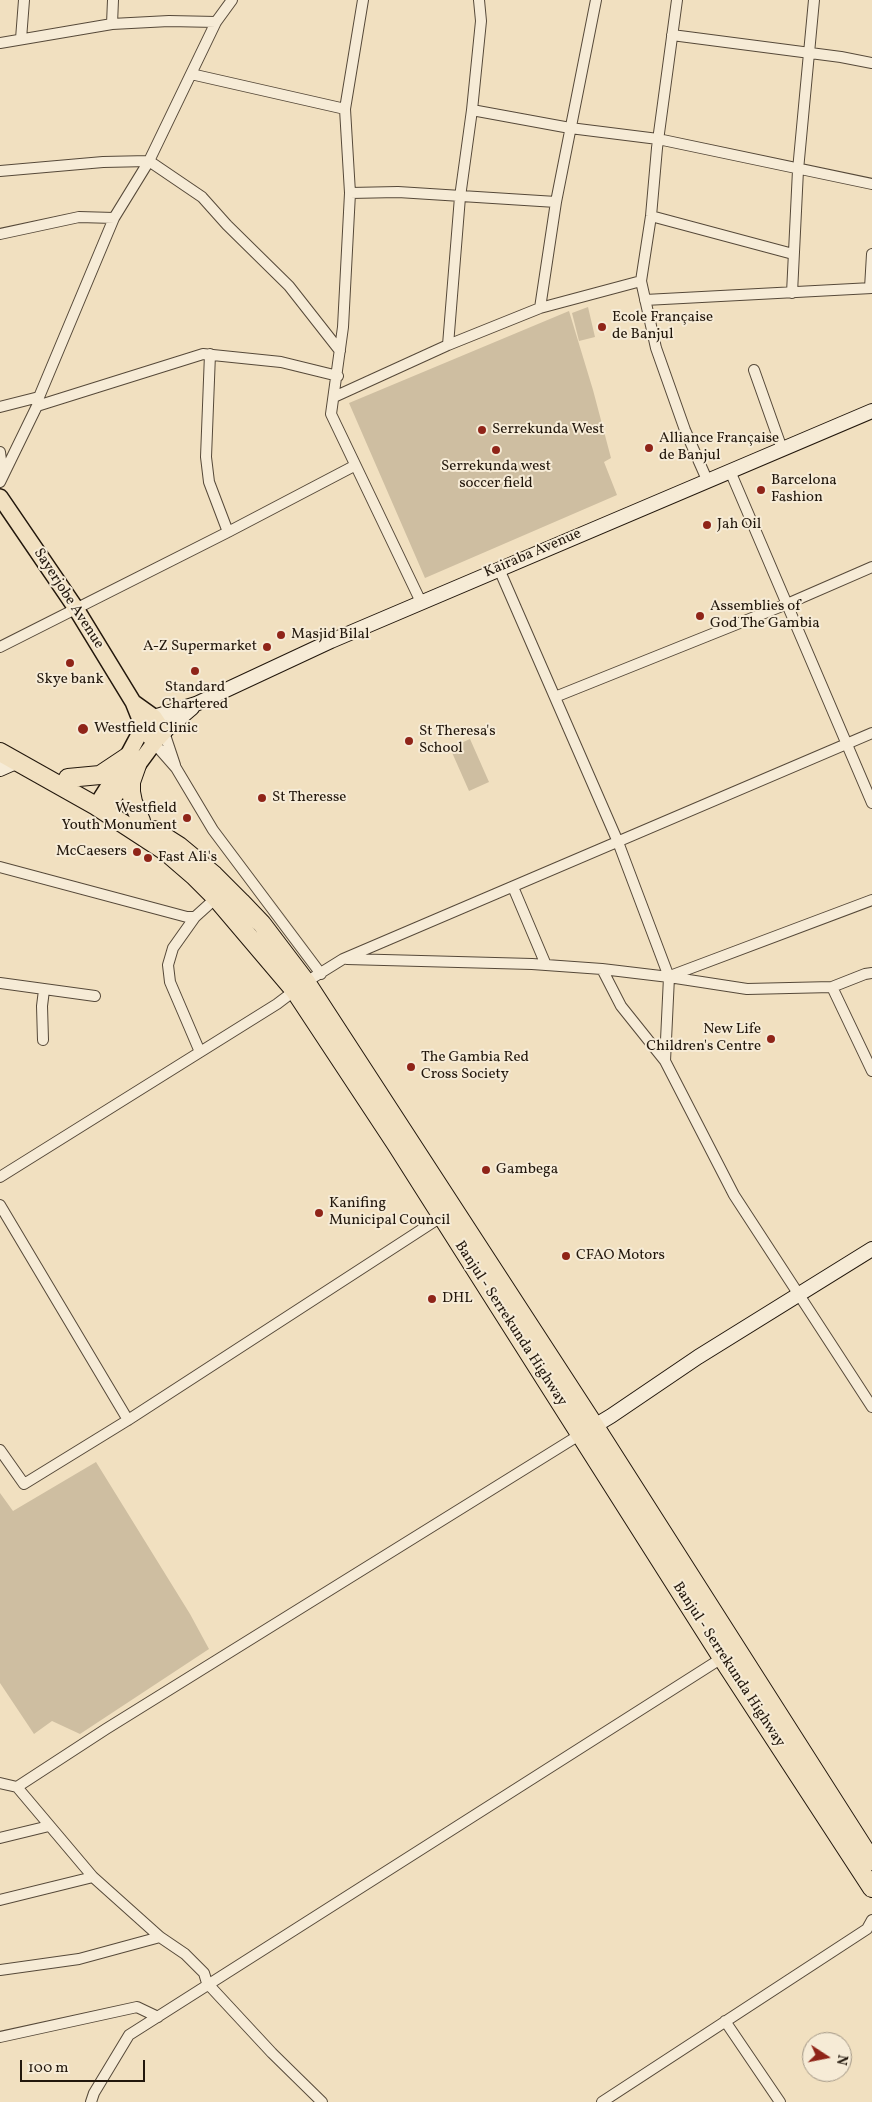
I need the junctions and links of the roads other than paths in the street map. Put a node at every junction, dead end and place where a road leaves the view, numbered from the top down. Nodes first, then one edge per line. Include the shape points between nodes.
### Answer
1 (24, 0) edge
2 (113, 0) edge
3 (232, 0) edge
4 (363, 0) edge
5 (479, 0) edge
6 (596, 0) edge
7 (677, 0) edge
8 (814, 0) edge
9 (216, 22) junction
10 (112, 24) junction
11 (672, 36) junction
12 (21, 39) junction
13 (0, 43) edge
14 (809, 55) junction
15 (872, 63) edge
16 (191, 74) junction
17 (345, 109) junction
18 (472, 110) junction
19 (570, 128) junction
20 (658, 139) junction
21 (149, 161) junction
22 (798, 170) junction
23 (0, 171) edge
24 (872, 184) edge
25 (350, 193) junction
26 (460, 197) junction
27 (556, 202) junction
28 (651, 216) junction
29 (114, 218) junction
30 (0, 234) edge
31 (793, 254) junction
32 (872, 254) edge
33 (641, 280) junction
34 (871, 288) edge
35 (792, 293) junction
36 (645, 300) junction
37 (540, 308) junction
38 (448, 345) junction
39 (340, 351) junction
40 (210, 354) junction
41 (754, 370) dead end
42 (338, 376) junction
43 (334, 397) junction
44 (38, 401) junction
45 (0, 407) edge
46 (872, 411) edge
47 (782, 449) junction
48 (0, 452) edge
49 (354, 466) junction
50 (730, 471) junction
51 (2, 479) edge
52 (708, 482) junction
53 (0, 497) edge
54 (228, 532) junction
55 (872, 567) edge
56 (499, 569) junction
57 (421, 602) junction
58 (787, 604) junction
59 (75, 608) junction
60 (0, 647) edge
61 (556, 697) junction
62 (196, 704) junction
63 (148, 722) junction
64 (872, 732) edge
65 (159, 738) junction
66 (0, 741) edge
67 (846, 744) junction
68 (132, 761) junction
69 (5, 765) edge
70 (176, 768) junction
71 (68, 778) junction
72 (872, 803) edge
73 (103, 804) junction
74 (141, 821) junction
75 (618, 842) junction
76 (0, 866) edge
77 (513, 887) junction
78 (216, 898) junction
79 (872, 900) edge
80 (195, 917) junction
81 (343, 959) junction
82 (546, 965) junction
83 (602, 969) junction
84 (872, 973) edge
85 (669, 977) junction
86 (307, 982) junction
87 (0, 983) edge
88 (832, 987) junction
89 (44, 990) junction
90 (95, 996) dead end
91 (43, 1040) dead end
92 (200, 1052) junction
93 (665, 1061) junction
94 (872, 1070) edge
95 (0, 1177) edge
96 (0, 1205) edge
97 (441, 1217) junction
98 (872, 1250) edge
99 (800, 1294) junction
100 (872, 1408) edge
101 (128, 1420) junction
102 (588, 1430) junction
103 (0, 1450) edge
104 (722, 1658) junction
105 (0, 1783) edge
106 (17, 1787) junction
107 (49, 1826) junction
108 (0, 1838) edge
109 (872, 1861) edge
110 (93, 1877) junction
111 (872, 1888) edge
112 (0, 1900) edge
113 (872, 1920) edge
114 (160, 1937) junction
115 (0, 1970) edge
116 (207, 1983) junction
117 (158, 2017) junction
118 (725, 2021) junction
119 (0, 2037) edge
120 (91, 2102) edge
121 (322, 2102) edge
122 (602, 2102) edge
123 (780, 2102) edge

1 - 12 street
2 - 10 street
3 - 9 street
4 - 17 street
5 - 18 street via 481,21
6 - 19 street
7 - 11 street
8 - 14 street
9 - 10 street
9 - 16 street
10 - 12 street
11 - 14 street
11 - 20 street
12 - 13 street
14 - 15 street
14 - 22 street
16 - 17 street
16 - 21 street
17 - 25 street
18 - 19 street
18 - 26 street
19 - 20 street
19 - 27 street
20 - 22 street
20 - 28 street
21 - 23 street
21 - 29 street
21 - 39 street via 202,198 289,286
22 - 24 street
22 - 31 street
25 - 26 street via 398,192
25 - 39 street
26 - 27 street
26 - 38 street
27 - 37 street
28 - 31 street
28 - 33 street
29 - 30 street via 79,218
29 - 44 street
31 - 35 street
32 - 34 street
33 - 36 street
33 - 37 street
34 - 35 street
35 - 36 street
36 - 52 street via 656,348 685,430
37 - 38 street
38 - 43 street
39 - 42 street
40 - 42 street via 281,362
40 - 44 street
40 - 54 street via 206,457 209,482
41 - 47 street
42 - 43 street
43 - 49 street via 331,414
44 - 45 street
44 - 51 street
46 - 47 street, Kairaba Avenue
47 - 50 street, Kairaba Avenue
48 - 51 street
49 - 54 street
49 - 57 street
50 - 52 street, Kairaba Avenue
50 - 58 street
52 - 56 street, Kairaba Avenue
53 - 59 main road, Sayerjobe Avenue
54 - 59 street
55 - 58 street
56 - 57 street, Kairaba Avenue
56 - 61 street
57 - 62 street, Kairaba Avenue
58 - 61 street
58 - 67 street
59 - 60 street
59 - 63 main road, Sayerjobe Avenue
61 - 75 street
62 - 63 street, Kairaba Avenue
62 - 65 street, Kairaba Avenue
63 - 65 main road, Sayerjobe Avenue
63 - 68 main road, Kairaba Avenue
64 - 67 street
65 - 68 main road, Kairaba Avenue
65 - 70 street
65 - 70 street
66 - 71 highway
67 - 72 street
67 - 75 street
68 - 71 highway via 100,775
68 - 73 main road, Kairaba Avenue
68 - 74 highway via 131,792
69 - 73 highway
70 - 86 street
71 - 73 highway
73 - 74 highway, Banjul - Serrekunda Highway
73 - 78 highway, Banjul - Serrekunda Highway via 165,851
74 - 86 highway, Banjul - Serrekunda Highway via 214,875 262,924
75 - 77 street
75 - 85 street
76 - 80 street
77 - 81 street
77 - 82 street
78 - 80 street
78 - 86 highway, Banjul - Serrekunda Highway
79 - 85 street
80 - 92 street via 173,948 168,965 170,982
81 - 82 street
81 - 86 street
82 - 83 street
83 - 85 street
83 - 93 street via 621,1006
84 - 88 street
85 - 88 street via 747,989
85 - 93 street
86 - 92 street
86 - 97 highway, Banjul - Serrekunda Highway
86 - 102 highway, Banjul - Serrekunda Highway
87 - 89 street
88 - 94 street
89 - 90 street
89 - 91 street
92 - 95 street
93 - 99 street via 734,1195
96 - 101 street
97 - 101 street
97 - 102 highway, Banjul - Serrekunda Highway
98 - 99 street
99 - 100 street
99 - 102 street
101 - 103 street via 24,1484
102 - 104 highway, Banjul - Serrekunda Highway
102 - 106 street
102 - 109 highway, Banjul - Serrekunda Highway
104 - 111 highway, Banjul - Serrekunda Highway
104 - 116 street
105 - 106 street
106 - 107 street
107 - 108 street
107 - 110 street
110 - 112 street
110 - 114 street
113 - 118 street via 867,1929
114 - 115 street via 79,1959
114 - 116 street via 186,1954 204,1974
116 - 117 street
116 - 121 street
117 - 119 street via 137,2007
117 - 120 street via 129,2035
118 - 122 street
118 - 123 street

